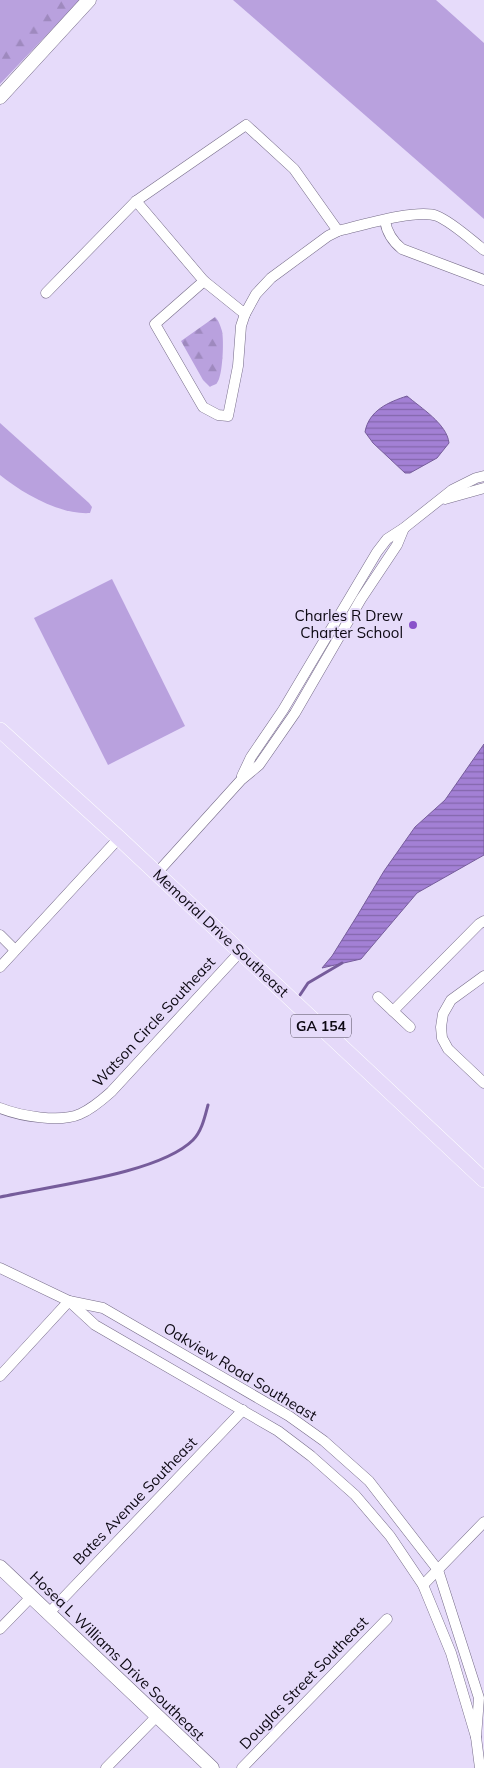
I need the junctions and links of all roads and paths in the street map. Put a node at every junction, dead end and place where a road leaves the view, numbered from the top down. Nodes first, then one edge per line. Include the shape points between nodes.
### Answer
1 (89, 0) edge
2 (0, 96) edge
3 (136, 200) junction
4 (385, 221) junction
5 (338, 231) junction
6 (484, 250) edge
7 (484, 280) edge
8 (204, 281) junction
9 (46, 293) dead end
10 (245, 314) junction
11 (484, 476) edge
12 (484, 488) edge
13 (440, 501) junction
14 (0, 730) edge
15 (119, 838) junction
16 (156, 874) junction
17 (482, 924) edge
18 (0, 936) edge
19 (15, 950) junction
20 (240, 952) junction
21 (0, 967) edge
22 (484, 976) edge
23 (378, 997) dead end
24 (393, 1011) junction
25 (410, 1027) dead end
26 (484, 1083) edge
27 (0, 1108) edge
28 (484, 1180) edge
29 (0, 1268) edge
30 (69, 1301) junction
31 (0, 1376) edge
32 (243, 1410) junction
33 (484, 1522) edge
34 (0, 1567) edge
35 (438, 1570) junction
36 (423, 1585) junction
37 (31, 1596) junction
38 (49, 1613) junction
39 (388, 1619) dead end
40 (0, 1629) edge
41 (157, 1716) junction
42 (480, 1735) edge
43 (106, 1768) edge
44 (212, 1768) edge
45 (242, 1768) edge
46 (480, 1768) edge

1 - 2 street
3 - 5 street via 246,125 294,169
3 - 8 street
3 - 9 street
4 - 5 street
4 - 6 street via 408,215 436,215
4 - 7 street via 394,243 402,249
5 - 10 street via 271,278 256,294
8 - 10 street
8 - 10 street via 155,324 203,407 218,415 228,416
11 - 13 street via 452,490
12 - 13 street
13 - 16 street via 404,528 397,545 295,713 259,765 241,780
14 - 15 main road, Memorial Drive Southeast / GA 154
15 - 16 main road, Memorial Drive Southeast / GA 154
15 - 19 street
16 - 20 main road, Memorial Drive Southeast / GA 154
17 - 24 street
18 - 19 street
19 - 21 street
20 - 27 street, Watson Circle Southeast via 95,1106 78,1115 54,1118 13,1113
20 - 28 main road, Memorial Drive Southeast / GA 154
22 - 26 street via 451,1000 443,1014 441,1027 448,1049
23 - 24 street
24 - 25 street
29 - 30 street, Oakview Road Southeast
30 - 31 street
30 - 32 street, Oakview Road Southeast via 95,1324
30 - 35 street, Oakview Road Southeast via 103,1308 296,1421 324,1441 369,1481
32 - 36 street, Oakview Road Southeast via 311,1456 355,1495 390,1536
32 - 38 street, Bates Avenue Southeast
33 - 35 street
34 - 37 street, Hosea L Williams Drive Southeast
35 - 36 street
35 - 42 street, Oakview Road Southeast via 479,1698
36 - 42 street, Oakview Road Southeast via 452,1652
37 - 38 street, Hosea L Williams Drive Southeast
37 - 40 street
38 - 41 street, Hosea L Williams Drive Southeast
39 - 45 street, Douglas Street Southeast
41 - 43 street
41 - 44 street, Hosea L Williams Drive Southeast
42 - 46 street, Oakview Road Southeast

